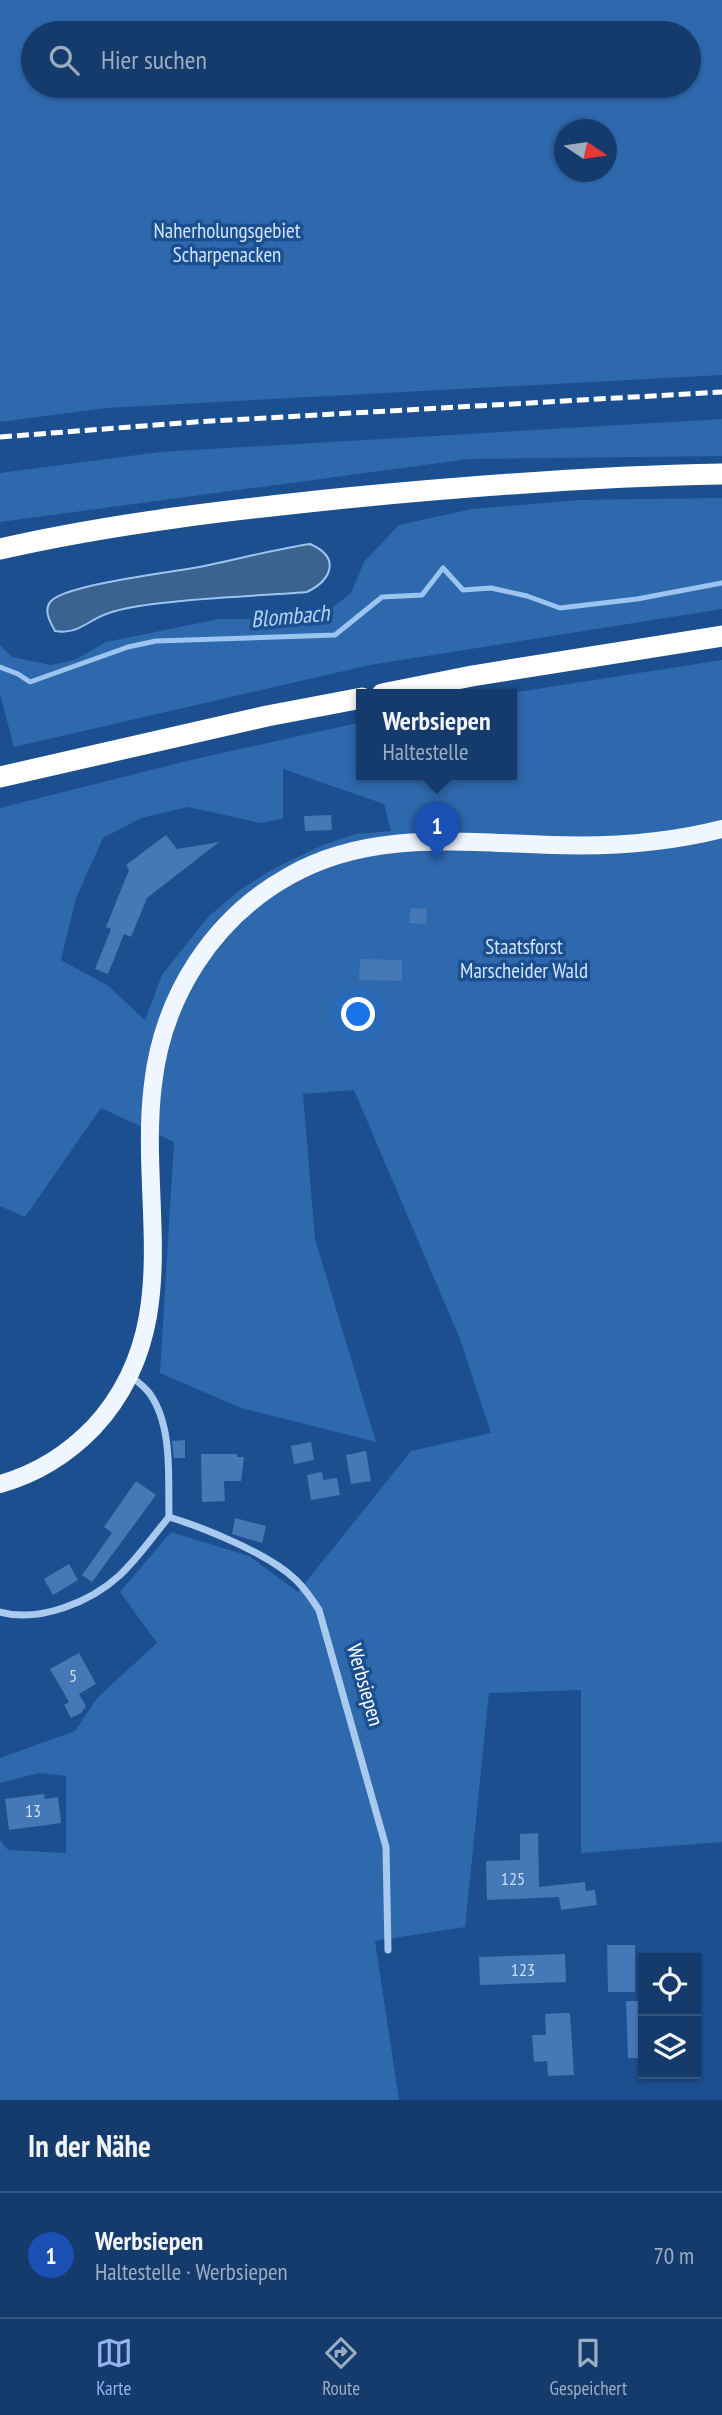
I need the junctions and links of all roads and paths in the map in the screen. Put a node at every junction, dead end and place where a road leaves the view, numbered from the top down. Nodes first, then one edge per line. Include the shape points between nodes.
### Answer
1 (722, 474) edge
2 (0, 549) edge
3 (722, 636) edge
4 (407, 689) edge
5 (356, 699) edge
6 (0, 777) edge
7 (722, 829) edge
8 (130, 1376) junction
9 (0, 1484) edge
10 (169, 1517) junction
11 (0, 1612) edge
12 (388, 1950) dead end

1 - 2 highway via 461,487 246,508
3 - 4 highway
5 - 6 highway
7 - 8 main road via 619,845 448,841 380,845 289,876 229,920 179,991 159,1049 150,1132 155,1246 152,1295
8 - 9 main road via 115,1403 73,1447 34,1472
8 - 10 street via 151,1395 163,1425
10 - 11 street via 121,1574 103,1588 50,1611 19,1616
10 - 12 street, Werbsiepen via 228,1540 281,1568 319,1610 386,1847

